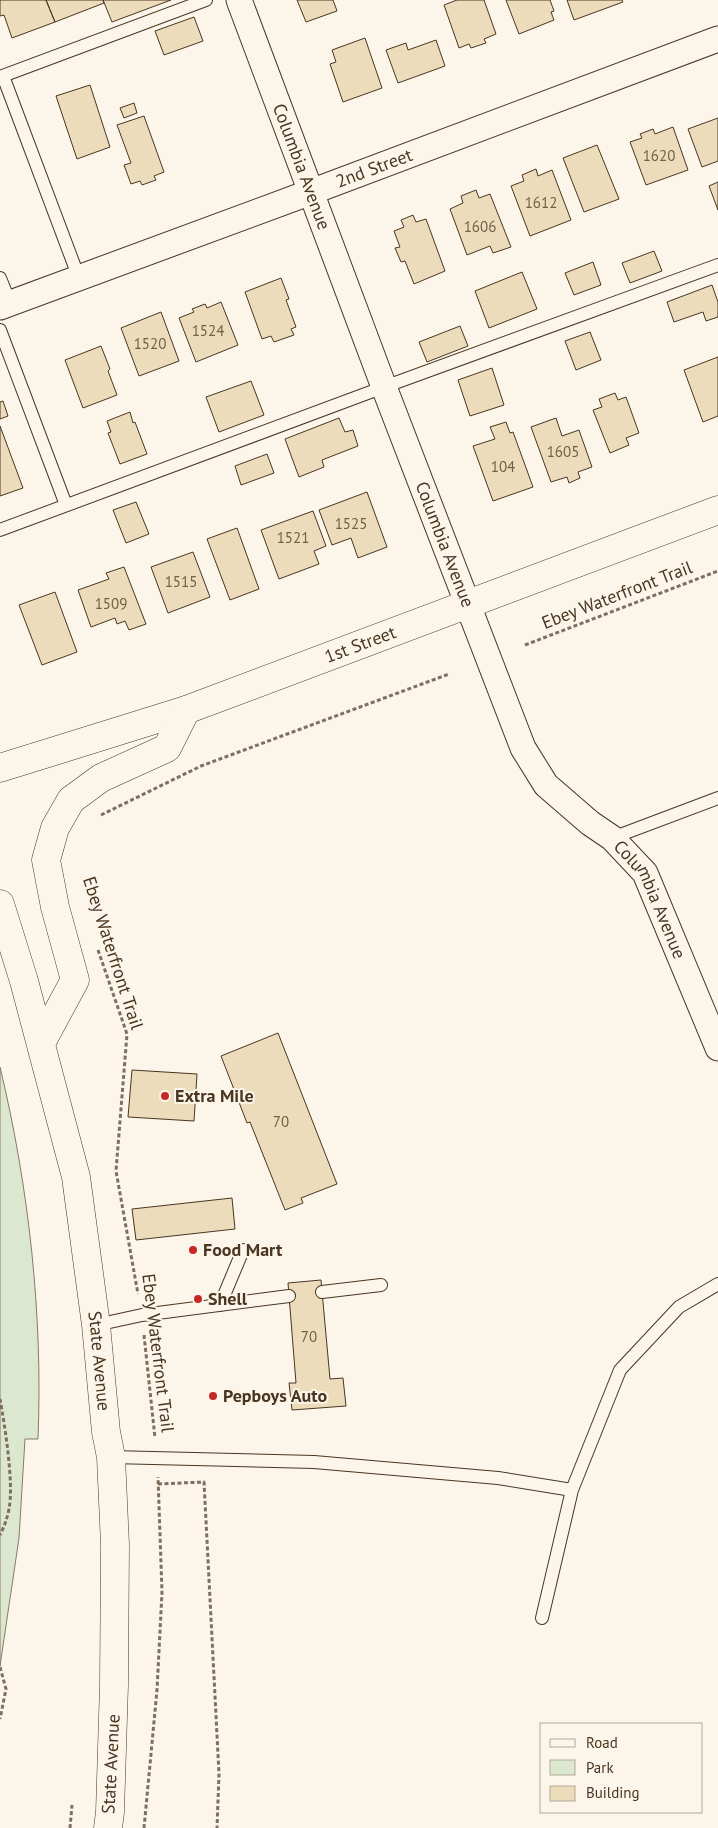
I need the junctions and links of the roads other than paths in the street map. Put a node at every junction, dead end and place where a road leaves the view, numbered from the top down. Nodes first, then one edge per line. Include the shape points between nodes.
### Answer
1 (206, 0) edge
2 (239, 0) edge
3 (718, 38) edge
4 (1, 77) edge
5 (311, 192) junction
6 (718, 265) edge
7 (0, 278) edge
8 (78, 278) junction
9 (5, 305) edge
10 (0, 330) edge
11 (384, 386) junction
12 (66, 505) junction
13 (718, 510) edge
14 (0, 530) edge
15 (467, 604) junction
16 (186, 710) junction
17 (0, 768) edge
18 (718, 798) edge
19 (612, 838) junction
20 (0, 904) edge
21 (712, 1016) edge
22 (40, 1043) junction
23 (718, 1048) edge
24 (242, 1250) dead end
25 (718, 1284) edge
26 (381, 1285) dead end
27 (322, 1292) dead end
28 (289, 1296) dead end
29 (220, 1304) junction
30 (96, 1325) junction
31 (110, 1457) junction
32 (572, 1490) junction
33 (542, 1618) dead end
34 (109, 1820) edge

1 - 4 lane
2 - 5 street, Columbia Avenue
3 - 5 street, 2nd Street
4 - 8 lane
5 - 8 street, 2nd Street
5 - 11 street, Columbia Avenue
6 - 11 lane
7 - 9 lane
8 - 9 street, 2nd Street
10 - 12 lane
11 - 12 lane
11 - 15 street, Columbia Avenue
12 - 14 lane
13 - 15 street, 1st Street
15 - 16 street, 1st Street
15 - 19 street, Columbia Avenue via 522,748 546,785
16 - 17 street, 1st Street
16 - 22 street via 167,748 101,778 71,800 55,828 46,860 54,907 75,980
18 - 19 lane
19 - 21 street, Columbia Avenue via 645,873
20 - 22 street, State Avenue
21 - 23 street, Columbia Avenue
22 - 30 street, State Avenue via 76,1177
24 - 29 lane
25 - 32 lane via 679,1307 620,1370
26 - 27 lane
28 - 29 lane
29 - 30 lane
30 - 31 street, State Avenue
31 - 32 lane via 314,1462 498,1478
31 - 34 street, State Avenue via 115,1554
32 - 33 lane

